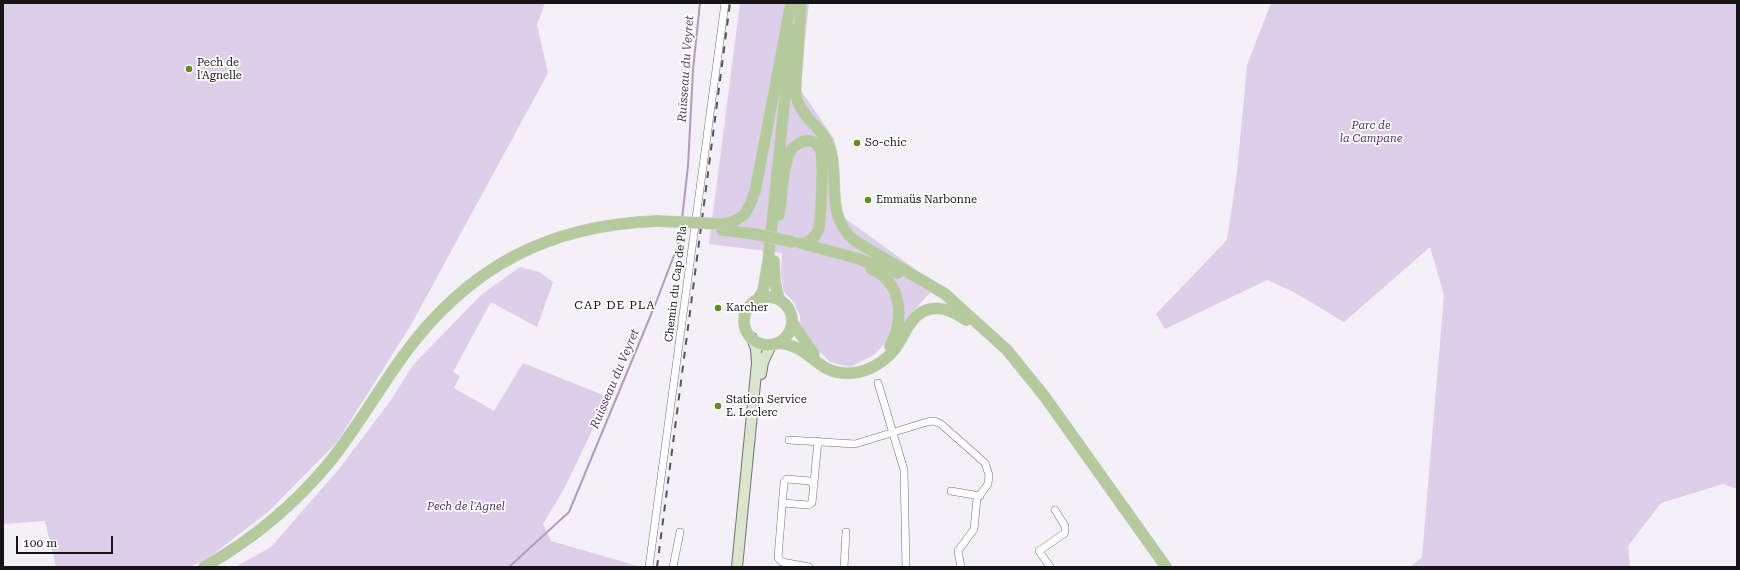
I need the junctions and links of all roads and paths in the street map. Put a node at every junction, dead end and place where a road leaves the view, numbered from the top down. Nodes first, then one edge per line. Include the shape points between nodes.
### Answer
1 (725, 3) edge
2 (791, 3) edge
3 (795, 3) edge
4 (801, 3) edge
5 (658, 222) junction
6 (722, 227) junction
7 (776, 231) junction
8 (805, 244) junction
9 (758, 299) junction
10 (779, 299) junction
11 (962, 310) junction
12 (792, 322) junction
13 (752, 338) junction
14 (774, 344) junction
15 (882, 361) junction
16 (834, 371) junction
17 (878, 383) dead end
18 (1045, 397) junction
19 (893, 432) junction
20 (789, 440) dead end
21 (818, 441) junction
22 (814, 486) junction
23 (951, 491) dead end
24 (980, 496) junction
25 (783, 503) junction
26 (1055, 510) dead end
27 (680, 532) dead end
28 (846, 532) dead end
29 (740, 545) junction
30 (204, 567) edge
31 (215, 567) edge
32 (649, 567) edge
33 (673, 567) edge
34 (738, 567) edge
35 (809, 567) edge
36 (844, 567) edge
37 (906, 567) edge
38 (961, 567) edge
39 (1050, 567) edge
40 (1166, 567) edge

1 - 32 street, Chemin du Cap de Pla
2 - 6 main road via 755,192 747,212 739,220
3 - 9 main road via 767,270 763,291
4 - 7 main road
4 - 11 main road via 797,100 804,114 820,131 830,147 835,204 840,225 855,241 945,294
5 - 6 main road, bridge
5 - 30 main road via 626,222 587,229 535,246 503,262 469,285 427,326 345,443 303,492 274,520
5 - 31 main road via 602,230 570,239 530,255 473,289 446,313 413,352 348,447 314,487 266,532
6 - 8 main road, bridge
7 - 8 main road via 788,156 797,143 812,141 820,149 823,157 820,208 818,230
7 - 10 main road via 774,271
8 - 11 main road via 893,271 926,287
8 - 15 main road via 872,269 885,276 891,283 898,298 899,316 893,342
9 - 10 main road
9 - 13 main road via 752,303 745,315 746,329
10 - 12 main road via 789,308
11 - 18 main road via 1007,350
12 - 14 main road via 788,335
12 - 16 main road via 810,349
13 - 14 main road via 757,342
13 - 29 main road via 757,363
14 - 16 main road via 796,346 827,370
14 - 29 main road via 762,368
15 - 16 main road via 862,372 851,374
15 - 18 main road via 894,350 912,320 922,312 944,308 957,314 993,342
17 - 19 street
18 - 40 main road
19 - 21 street via 855,444
19 - 24 street via 927,422 941,424 985,463 989,475 988,484
19 - 37 street via 904,470
20 - 21 street
21 - 22 street
22 - 25 street via 812,503
22 - 25 street via 810,481 787,479 784,482
23 - 24 street
24 - 38 street via 977,500 974,530 958,551
25 - 35 street via 778,558 782,562
26 - 39 street via 1065,526 1065,533 1040,551
27 - 33 street
28 - 36 street
29 - 34 main road

